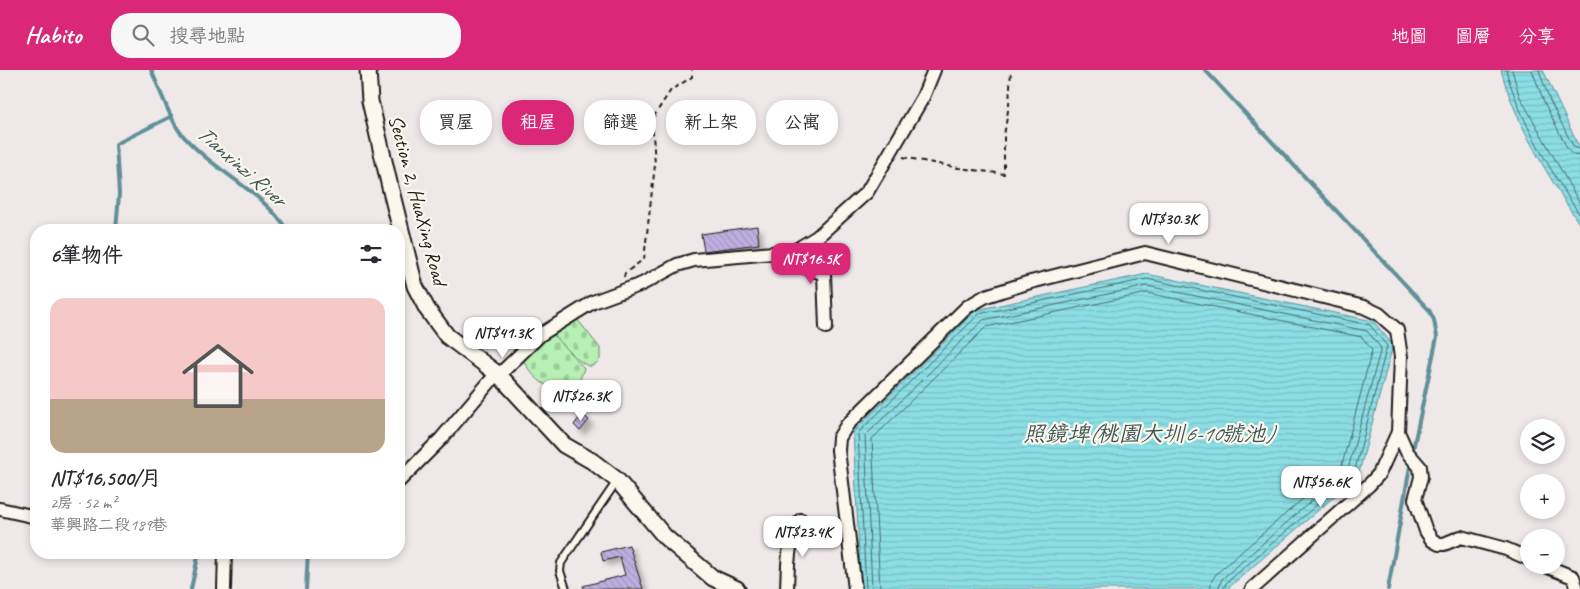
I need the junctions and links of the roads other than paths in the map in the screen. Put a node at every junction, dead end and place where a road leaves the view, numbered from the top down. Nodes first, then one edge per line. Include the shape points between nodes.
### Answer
1 (368, 70) edge
2 (934, 70) edge
3 (401, 224) edge
4 (405, 242) edge
5 (794, 251) junction
6 (826, 327) dead end
7 (499, 375) junction
8 (1398, 432) junction
9 (405, 475) edge
10 (617, 480) junction
11 (0, 509) edge
12 (30, 516) edge
13 (801, 520) dead end
14 (1520, 555) edge
15 (225, 559) edge
16 (1565, 574) edge
17 (224, 589) edge
18 (566, 589) edge
19 (737, 589) edge
20 (787, 589) edge
21 (855, 589) edge
22 (1252, 589) edge
23 (1576, 589) edge

1 - 3 street, Section 2, HuaXing Road via 370,100
2 - 5 street via 923,98 867,192 817,237
4 - 7 street, Section 2, HuaXing Road via 416,286 427,309 447,336
5 - 6 street via 800,265 824,274
5 - 7 street via 694,260 677,265 593,302 540,335
7 - 9 street
7 - 10 street, Section 2, HuaXing Road via 564,445
8 - 14 street via 1406,452 1420,467 1416,499 1432,540 1444,544 1461,537
8 - 21 street via 1401,357 1397,330 1379,314 1144,253 1027,282 986,296 967,307 847,425 839,438
8 - 22 street via 1379,474
10 - 18 lane via 561,563
10 - 19 street, Section 2, HuaXing Road via 665,536 713,578
11 - 12 street
13 - 20 street via 794,529
15 - 17 street
16 - 23 street via 1573,577

